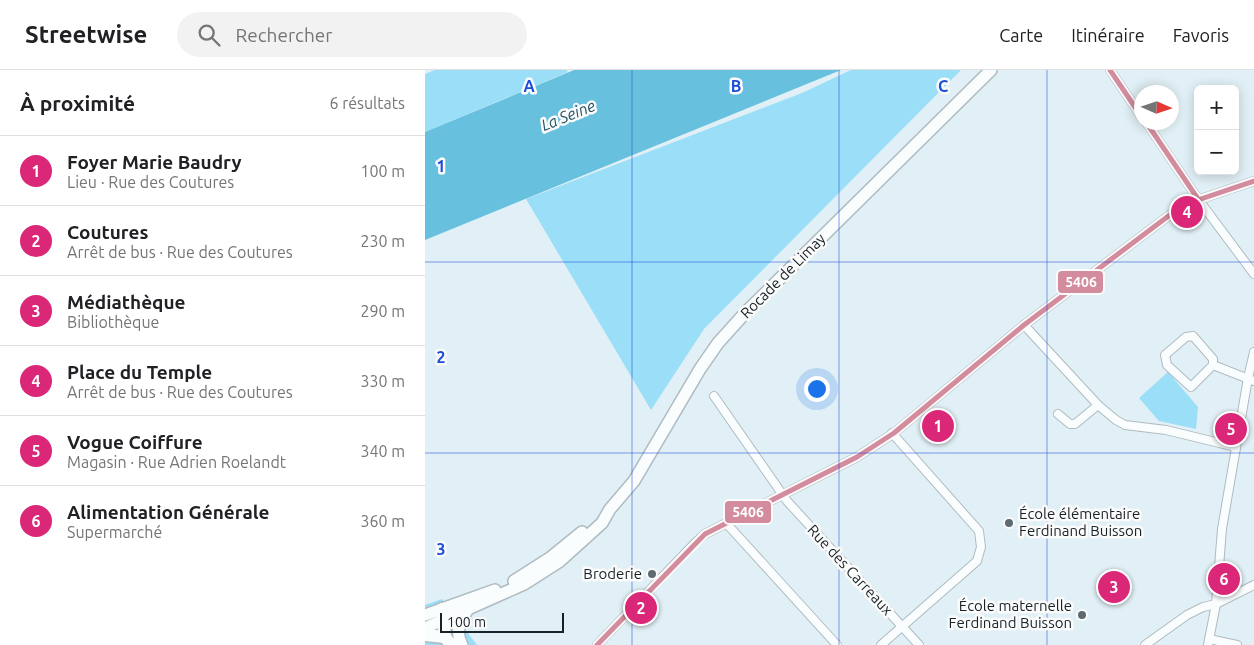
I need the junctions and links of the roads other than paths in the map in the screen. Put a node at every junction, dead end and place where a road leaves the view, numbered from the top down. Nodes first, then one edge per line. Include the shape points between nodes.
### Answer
1 (991, 70) edge
2 (1110, 70) edge
3 (1134, 106) edge
4 (1151, 130) edge
5 (1254, 181) edge
6 (1198, 199) junction
7 (1254, 274) edge
8 (1024, 325) junction
9 (1254, 352) edge
10 (1213, 365) junction
11 (1251, 379) edge
12 (714, 396) dead end
13 (1097, 405) junction
14 (1058, 414) dead end
15 (892, 433) junction
16 (1236, 447) junction
17 (783, 494) junction
18 (610, 509) junction
19 (726, 523) junction
20 (1254, 585) edge
21 (1216, 604) junction
22 (467, 610) junction
23 (425, 615) edge
24 (442, 615) junction
25 (902, 627) junction
26 (425, 628) edge
27 (425, 635) edge
28 (454, 641) edge
29 (1209, 642) edge
30 (597, 645) edge
31 (837, 645) edge
32 (881, 645) edge
33 (919, 645) edge
34 (1145, 645) edge
35 (1237, 645) edge

1 - 18 main road, Rocade de Limay via 718,343 634,481
2 - 3 street
4 - 6 street
5 - 6 street
6 - 7 street
6 - 8 street via 1172,212
8 - 13 street
8 - 15 street
9 - 11 street
10 - 10 street via 1191,387 1167,365 1165,355 1186,337 1193,336 1213,358
10 - 11 street
11 - 16 street
12 - 17 street, Rue des Carreaux
13 - 14 street via 1075,424 1070,424
13 - 16 street via 1125,425 1166,430
15 - 17 street via 857,457
15 - 25 street via 979,531 981,547 977,561
16 - 21 street via 1222,530
17 - 19 street
17 - 25 street, Rue des Carreaux
18 - 22 main road, Rocade de Limay via 602,523 561,562 525,584
18 - 24 main road, Rocade de Limay via 550,558 516,580
19 - 30 street via 695,542
19 - 31 street
20 - 21 street
21 - 29 street
21 - 34 street via 1187,614
22 - 24 main road, Rocade de Limay
22 - 28 main road
23 - 24 main road, Rocade de Limay
24 - 26 main road, Rocade de Limay
24 - 28 main road
25 - 32 street
25 - 33 street, Rue des Carreaux
27 - 28 main road
29 - 35 street

